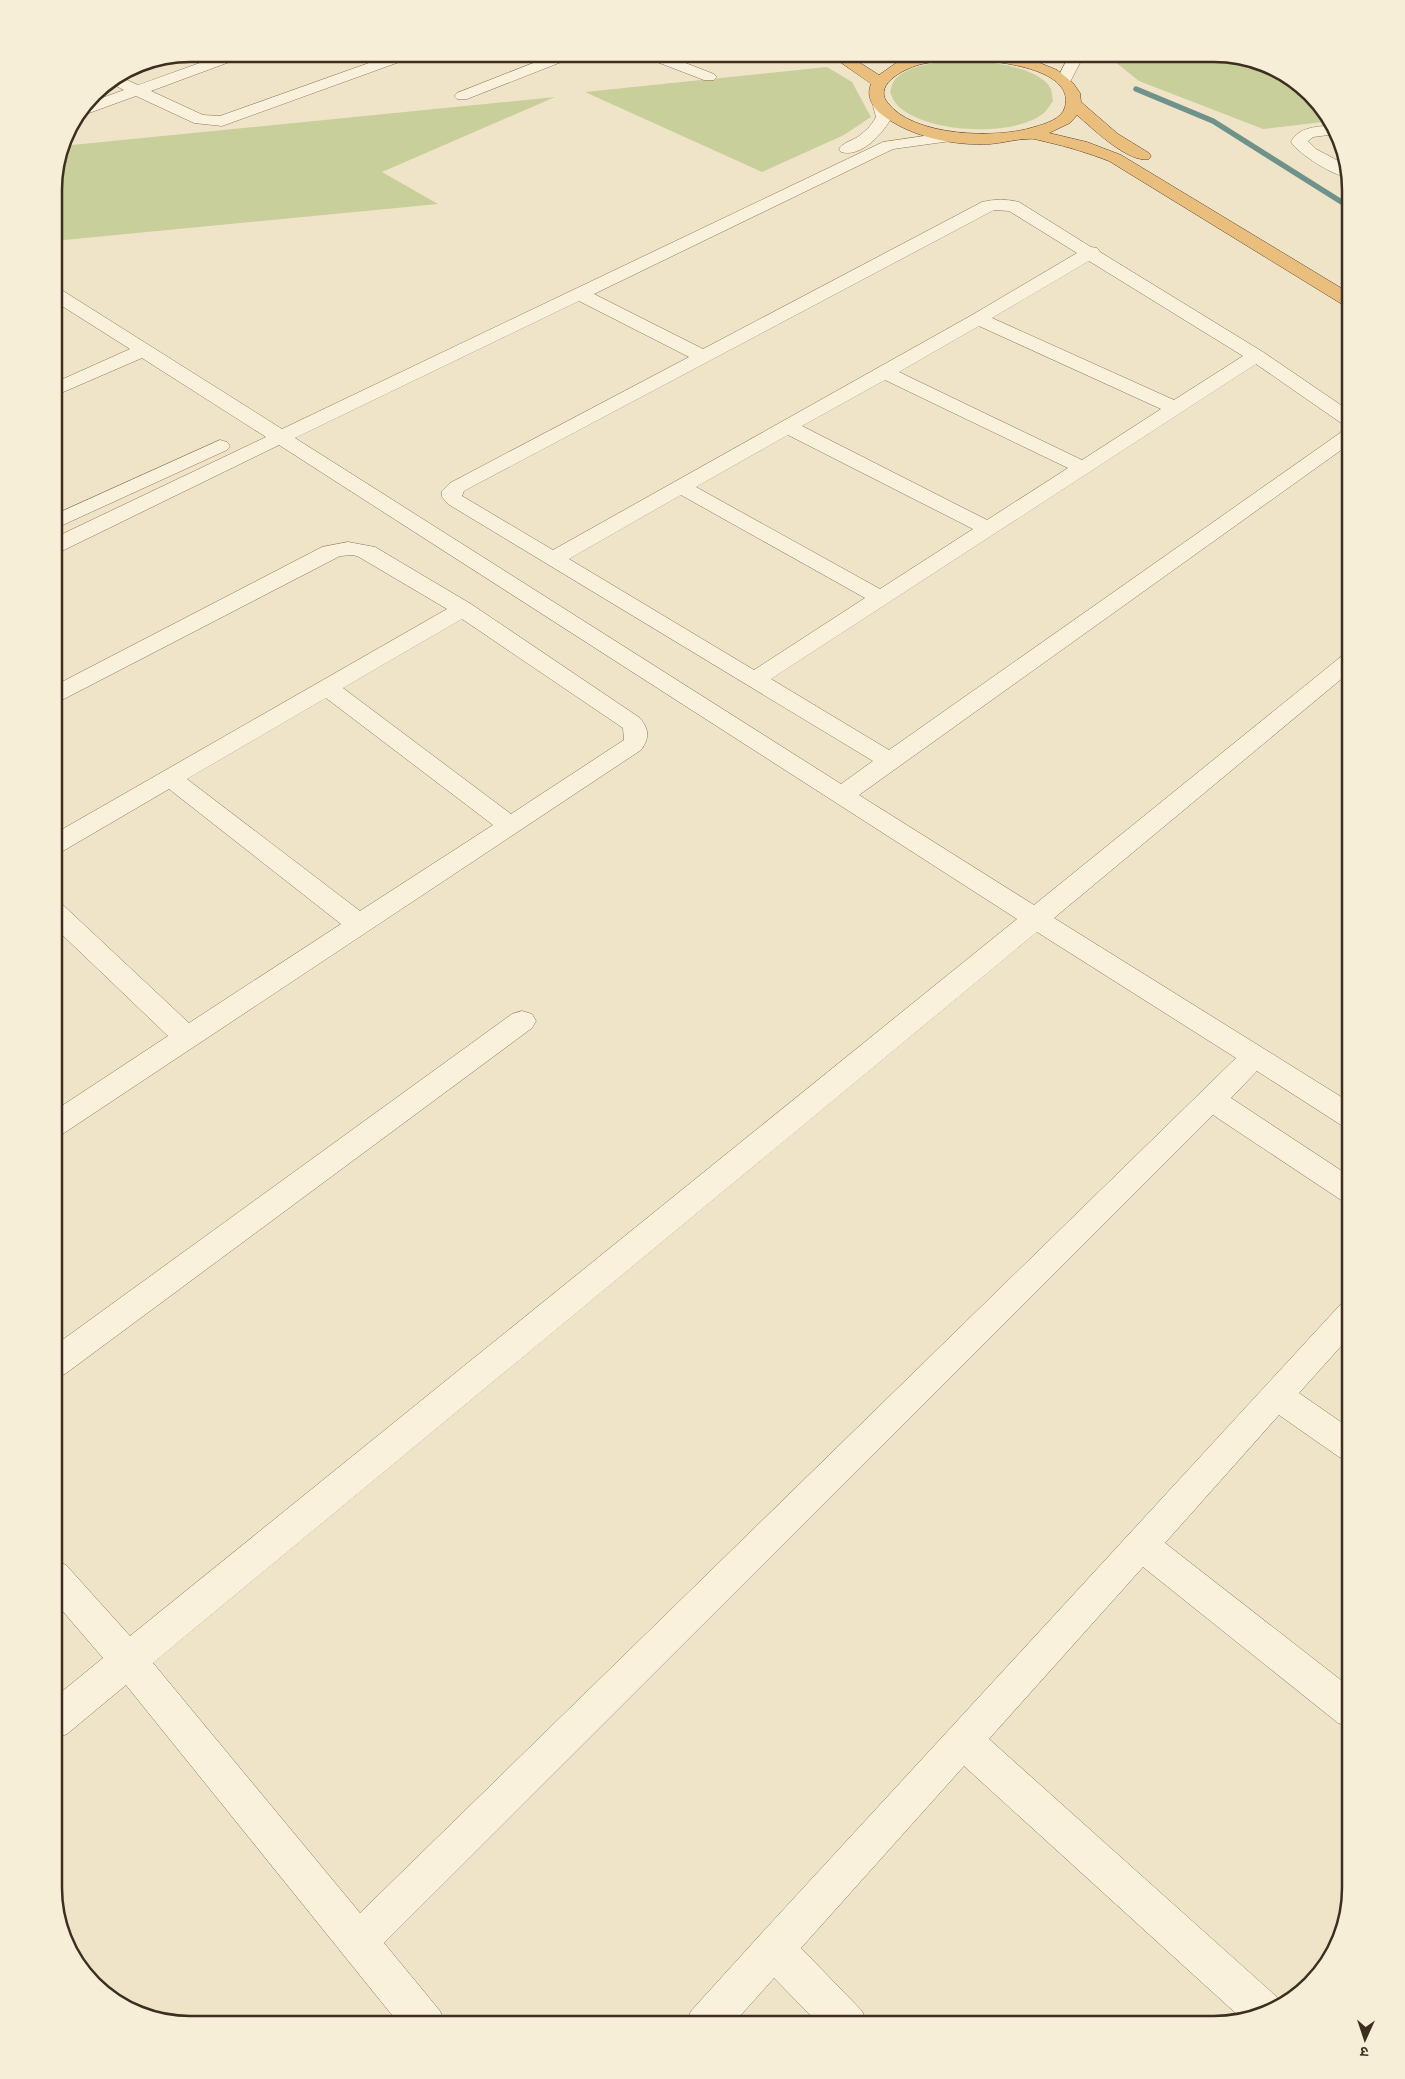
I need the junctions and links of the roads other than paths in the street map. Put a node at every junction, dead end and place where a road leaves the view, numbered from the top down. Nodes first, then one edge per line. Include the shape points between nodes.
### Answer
1 (213, 63) edge
2 (383, 63) edge
3 (546, 63) edge
4 (672, 63) edge
5 (850, 63) edge
6 (910, 63) edge
7 (1023, 63) edge
8 (1073, 63) edge
9 (708, 77) dead end
10 (1064, 81) junction
11 (880, 82) junction
12 (121, 83) edge
13 (138, 90) junction
14 (462, 96) dead end
15 (1074, 104) junction
16 (94, 106) edge
17 (880, 106) junction
18 (1327, 131) edge
19 (1030, 134) junction
20 (952, 137) junction
21 (1153, 162) dead end
22 (1340, 169) edge
23 (1091, 252) junction
24 (580, 294) junction
25 (1342, 297) edge
26 (63, 303) edge
27 (978, 319) junction
28 (144, 350) junction
29 (1256, 356) junction
30 (704, 357) junction
31 (884, 372) junction
32 (370, 375) dead end
33 (63, 386) edge
34 (1175, 408) junction
35 (1342, 415) edge
36 (788, 427) junction
37 (261, 431) junction
38 (1342, 441) edge
39 (1083, 468) junction
40 (682, 486) junction
41 (63, 519) edge
42 (988, 529) junction
43 (63, 541) edge
44 (553, 559) junction
45 (881, 598) junction
46 (463, 609) junction
47 (1342, 667) edge
48 (754, 680) junction
49 (327, 688) junction
50 (63, 691) edge
51 (890, 762) junction
52 (170, 778) junction
53 (842, 796) junction
54 (509, 825) junction
55 (63, 840) edge
56 (1036, 919) junction
57 (63, 920) edge
58 (359, 924) junction
59 (522, 1021) dead end
60 (187, 1038) junction
61 (1254, 1056) junction
62 (1211, 1098) junction
63 (1342, 1110) edge
64 (62, 1119) edge
65 (1342, 1186) edge
66 (1342, 1324) edge
67 (62, 1358) edge
68 (1277, 1396) junction
69 (1342, 1441) edge
70 (1142, 1545) junction
71 (62, 1585) edge
72 (128, 1660) junction
73 (1342, 1703) edge
74 (62, 1714) edge
75 (964, 1741) junction
76 (358, 1942) junction
77 (774, 1949) junction
78 (1260, 2008) edge
79 (419, 2016) edge
80 (713, 2016) edge
81 (839, 2016) edge

1 - 13 street
2 - 13 street via 222,121 200,120
3 - 14 street
4 - 9 street
5 - 11 highway
6 - 11 highway via 889,72
7 - 10 highway via 1036,66
8 - 10 street
10 - 15 highway via 1073,93
11 - 17 highway via 876,94
12 - 13 street
13 - 16 street
15 - 19 highway via 1067,116
15 - 21 highway via 1112,137
17 - 20 highway via 896,119 920,130
17 - 32 street via 884,118 877,131 857,144
18 - 22 street via 1309,134 1300,142 1310,152
19 - 20 highway via 1005,138
19 - 25 highway via 1081,145 1115,158
20 - 24 street via 889,145
23 - 27 street
23 - 29 street
23 - 30 street via 1013,206 988,206
24 - 30 street
24 - 37 street
26 - 28 street
27 - 31 street
27 - 34 street
28 - 33 street
28 - 37 street
29 - 34 street
29 - 35 street
30 - 44 street via 457,486 452,492 455,500
31 - 36 street
31 - 39 street
34 - 39 street
36 - 40 street
36 - 42 street
37 - 41 street
37 - 43 street
37 - 53 street
38 - 51 street
39 - 42 street
40 - 44 street
40 - 45 street
42 - 45 street
44 - 48 street
45 - 48 street
46 - 49 street
46 - 50 street via 367,552 342,548
46 - 54 street via 632,723 637,730 633,745
47 - 56 street
48 - 51 street
49 - 52 street
49 - 54 street
51 - 53 street
52 - 55 street
52 - 58 street
53 - 56 street
54 - 58 street
56 - 61 street
56 - 72 street
57 - 60 street
58 - 60 street
59 - 67 street
60 - 64 street
61 - 62 street
61 - 63 street
62 - 65 street
62 - 76 street
66 - 68 street
68 - 69 street
68 - 70 street
70 - 73 street
70 - 75 street
71 - 72 street
72 - 74 street
72 - 76 street
75 - 77 street
75 - 78 street
76 - 79 street
77 - 80 street
77 - 81 street

